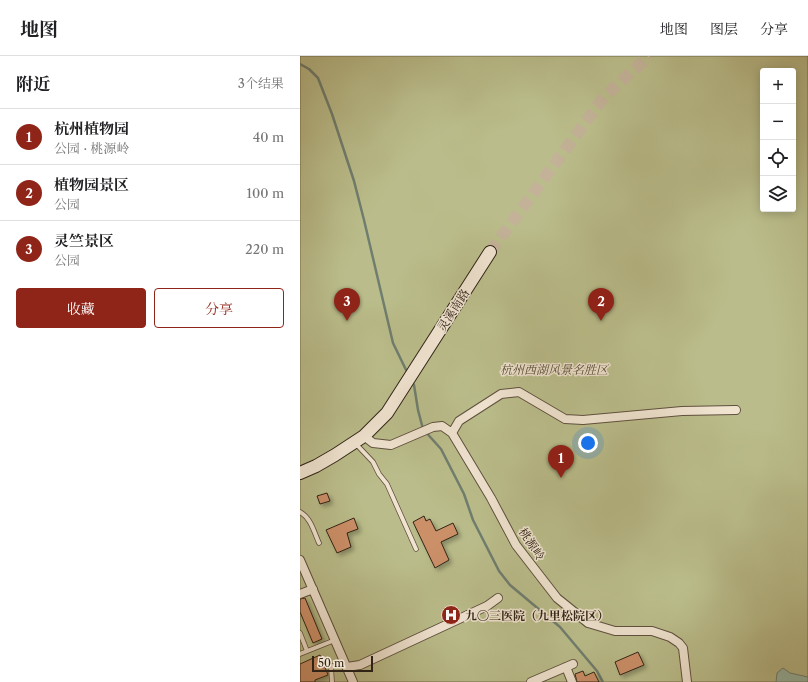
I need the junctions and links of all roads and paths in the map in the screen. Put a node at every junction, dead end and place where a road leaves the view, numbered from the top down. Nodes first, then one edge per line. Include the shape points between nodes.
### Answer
1 (490, 252) tunnel mouth
2 (736, 410) dead end
3 (452, 433) junction
4 (359, 439) junction
5 (300, 473) edge
6 (300, 512) edge
7 (319, 544) dead end
8 (416, 549) dead end
9 (300, 560) edge
10 (312, 589) junction
11 (300, 594) edge
12 (498, 598) dead end
13 (300, 633) edge
14 (335, 640) junction
15 (307, 651) junction
16 (300, 654) edge
17 (345, 664) junction
18 (332, 682) edge
19 (353, 682) edge
20 (531, 682) edge
21 (572, 682) edge
22 (687, 682) edge

1 - 4 main road, 灵溪南路 via 387,413
2 - 3 street via 565,419 519,392 501,394 458,421
3 - 4 street via 442,426 433,427 391,445
3 - 22 street, 桃源岭 via 516,545 557,598 588,623 615,631 652,631 670,637 683,648
4 - 5 main road
4 - 8 lane via 387,484
6 - 7 lane via 310,521
9 - 10 street
10 - 11 street
10 - 14 street
12 - 17 street via 487,606 360,665
13 - 15 lane
14 - 15 lane
14 - 17 street
15 - 16 lane
17 - 18 lane via 331,666
17 - 19 street
20 - 21 street via 569,665

